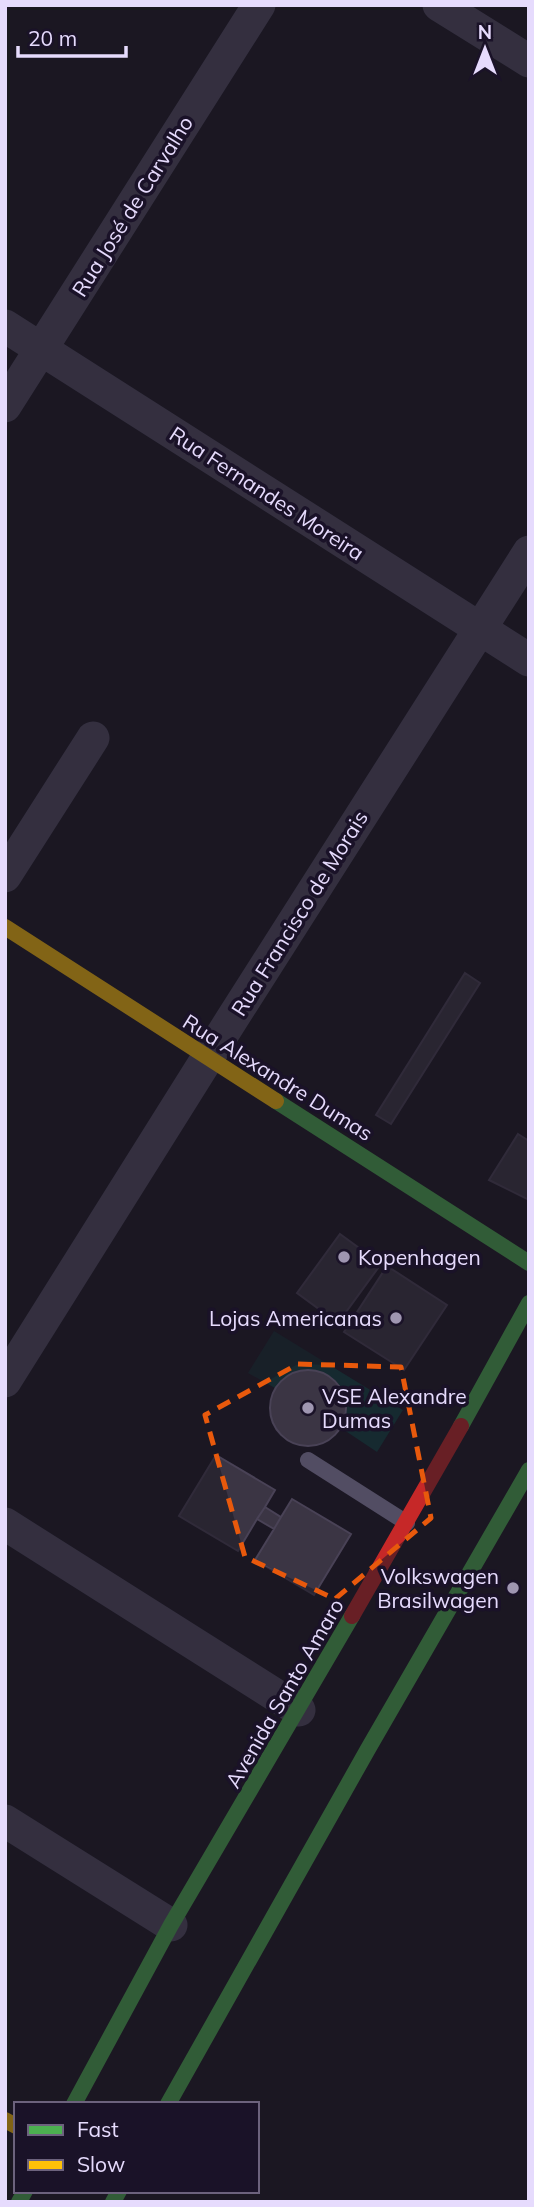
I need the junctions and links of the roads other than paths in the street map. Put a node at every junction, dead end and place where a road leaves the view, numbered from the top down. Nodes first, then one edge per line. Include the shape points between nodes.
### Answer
1 (259, 5) edge
2 (439, 5) edge
3 (529, 61) edge
4 (5, 326) edge
5 (42, 349) junction
6 (5, 406) edge
7 (529, 552) edge
8 (479, 630) junction
9 (529, 660) edge
10 (93, 737) dead end
11 (5, 876) edge
12 (5, 927) edge
13 (209, 1058) junction
14 (529, 1263) edge
15 (529, 1303) edge
16 (5, 1381) edge
17 (308, 1460) dead end
18 (529, 1470) edge
19 (407, 1523) junction
20 (5, 1524) edge
21 (299, 1710) junction
22 (5, 1821) edge
23 (172, 1925) junction
24 (75, 2102) edge
25 (169, 2102) edge

1 - 5 street, Rua José de Carvalho
2 - 3 street
4 - 5 street, Rua Fernandes Moreira
5 - 6 street, Rua José de Carvalho
5 - 8 street, Rua Fernandes Moreira
7 - 8 street, Rua Francisco de Morais
8 - 9 street, Rua Fernandes Moreira
8 - 13 street, Rua Francisco de Morais
10 - 11 street
12 - 13 main road, Rua Alexandre Dumas
13 - 14 main road, Rua Alexandre Dumas
13 - 16 street, Rua Francisco de Morais
15 - 19 main road, Avenida Santo Amaro
17 - 19 lane
18 - 25 main road
19 - 21 main road, Avenida Santo Amaro
20 - 21 street
21 - 23 main road, Avenida Santo Amaro
22 - 23 street
23 - 24 main road, Avenida Santo Amaro

